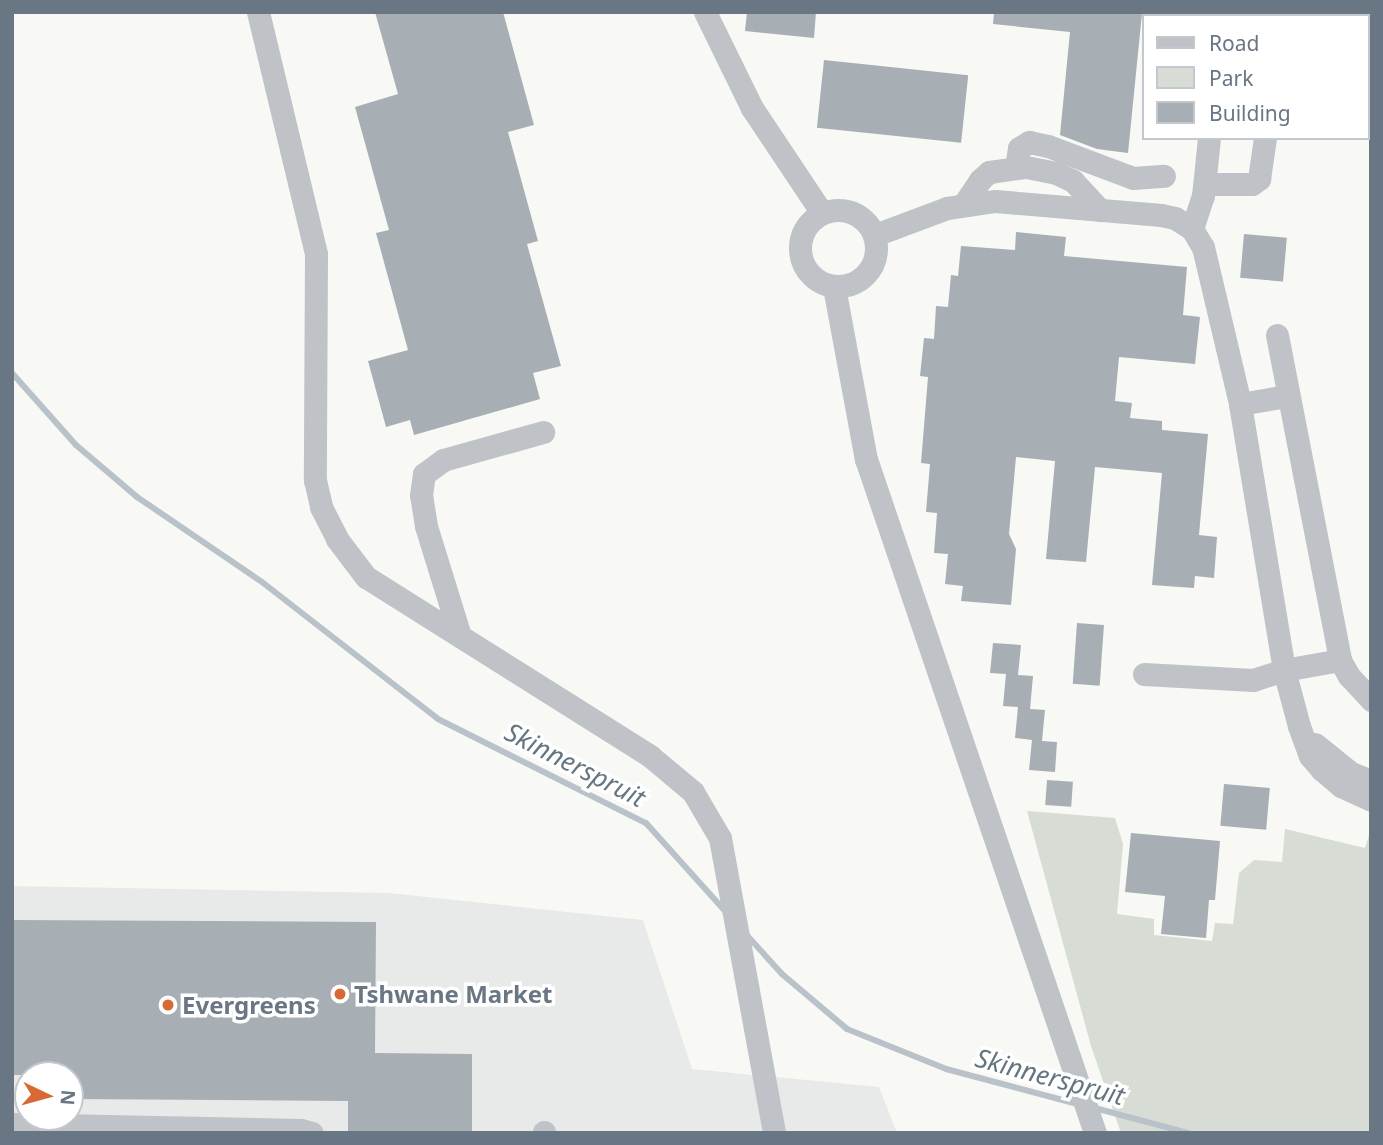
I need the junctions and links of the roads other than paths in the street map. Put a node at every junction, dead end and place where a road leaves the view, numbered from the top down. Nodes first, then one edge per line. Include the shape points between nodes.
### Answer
1 (258, 12) edge
2 (705, 12) edge
3 (1209, 140) edge
4 (1265, 140) edge
5 (1016, 167) junction
6 (1164, 176) dead end
7 (1205, 184) junction
8 (964, 204) junction
9 (1100, 210) junction
10 (822, 213) junction
11 (1192, 229) junction
12 (875, 235) junction
13 (834, 287) junction
14 (1277, 335) dead end
15 (1287, 396) junction
16 (1240, 404) junction
17 (543, 432) dead end
18 (460, 636) junction
19 (1340, 660) junction
20 (1284, 670) junction
21 (1144, 674) dead end
22 (1371, 700) edge
23 (1299, 726) junction
24 (1371, 781) edge
25 (1371, 800) edge
26 (12, 1124) edge
27 (151, 1130) edge
28 (312, 1133) edge
29 (774, 1133) edge
30 (1095, 1133) edge

1 - 18 street via 316,254 315,480 321,507 337,539 366,577
2 - 10 street via 752,108
3 - 7 street
4 - 7 street via 1259,179 1251,184
5 - 6 street via 1019,148 1030,142 1133,178
5 - 8 street via 989,172
5 - 9 street via 1056,173 1073,181
7 - 11 street
8 - 9 street via 1021,202
8 - 12 street
9 - 11 street via 1161,215
10 - 12 street via 843,209 863,218
10 - 13 street via 807,226 800,244 803,264 816,279
11 - 16 street via 1203,247
12 - 13 street via 877,255 869,272 853,284
13 - 30 street via 866,459
14 - 15 street
15 - 16 street
15 - 19 street
16 - 20 street
17 - 18 street via 443,460 424,474 421,495 426,526
18 - 29 street via 650,756 693,792 720,838
19 - 20 street
19 - 22 street
20 - 21 street via 1253,680
20 - 23 street
23 - 24 street via 1321,751
23 - 25 street via 1310,756 1322,770 1341,786
26 - 27 street
27 - 28 street

